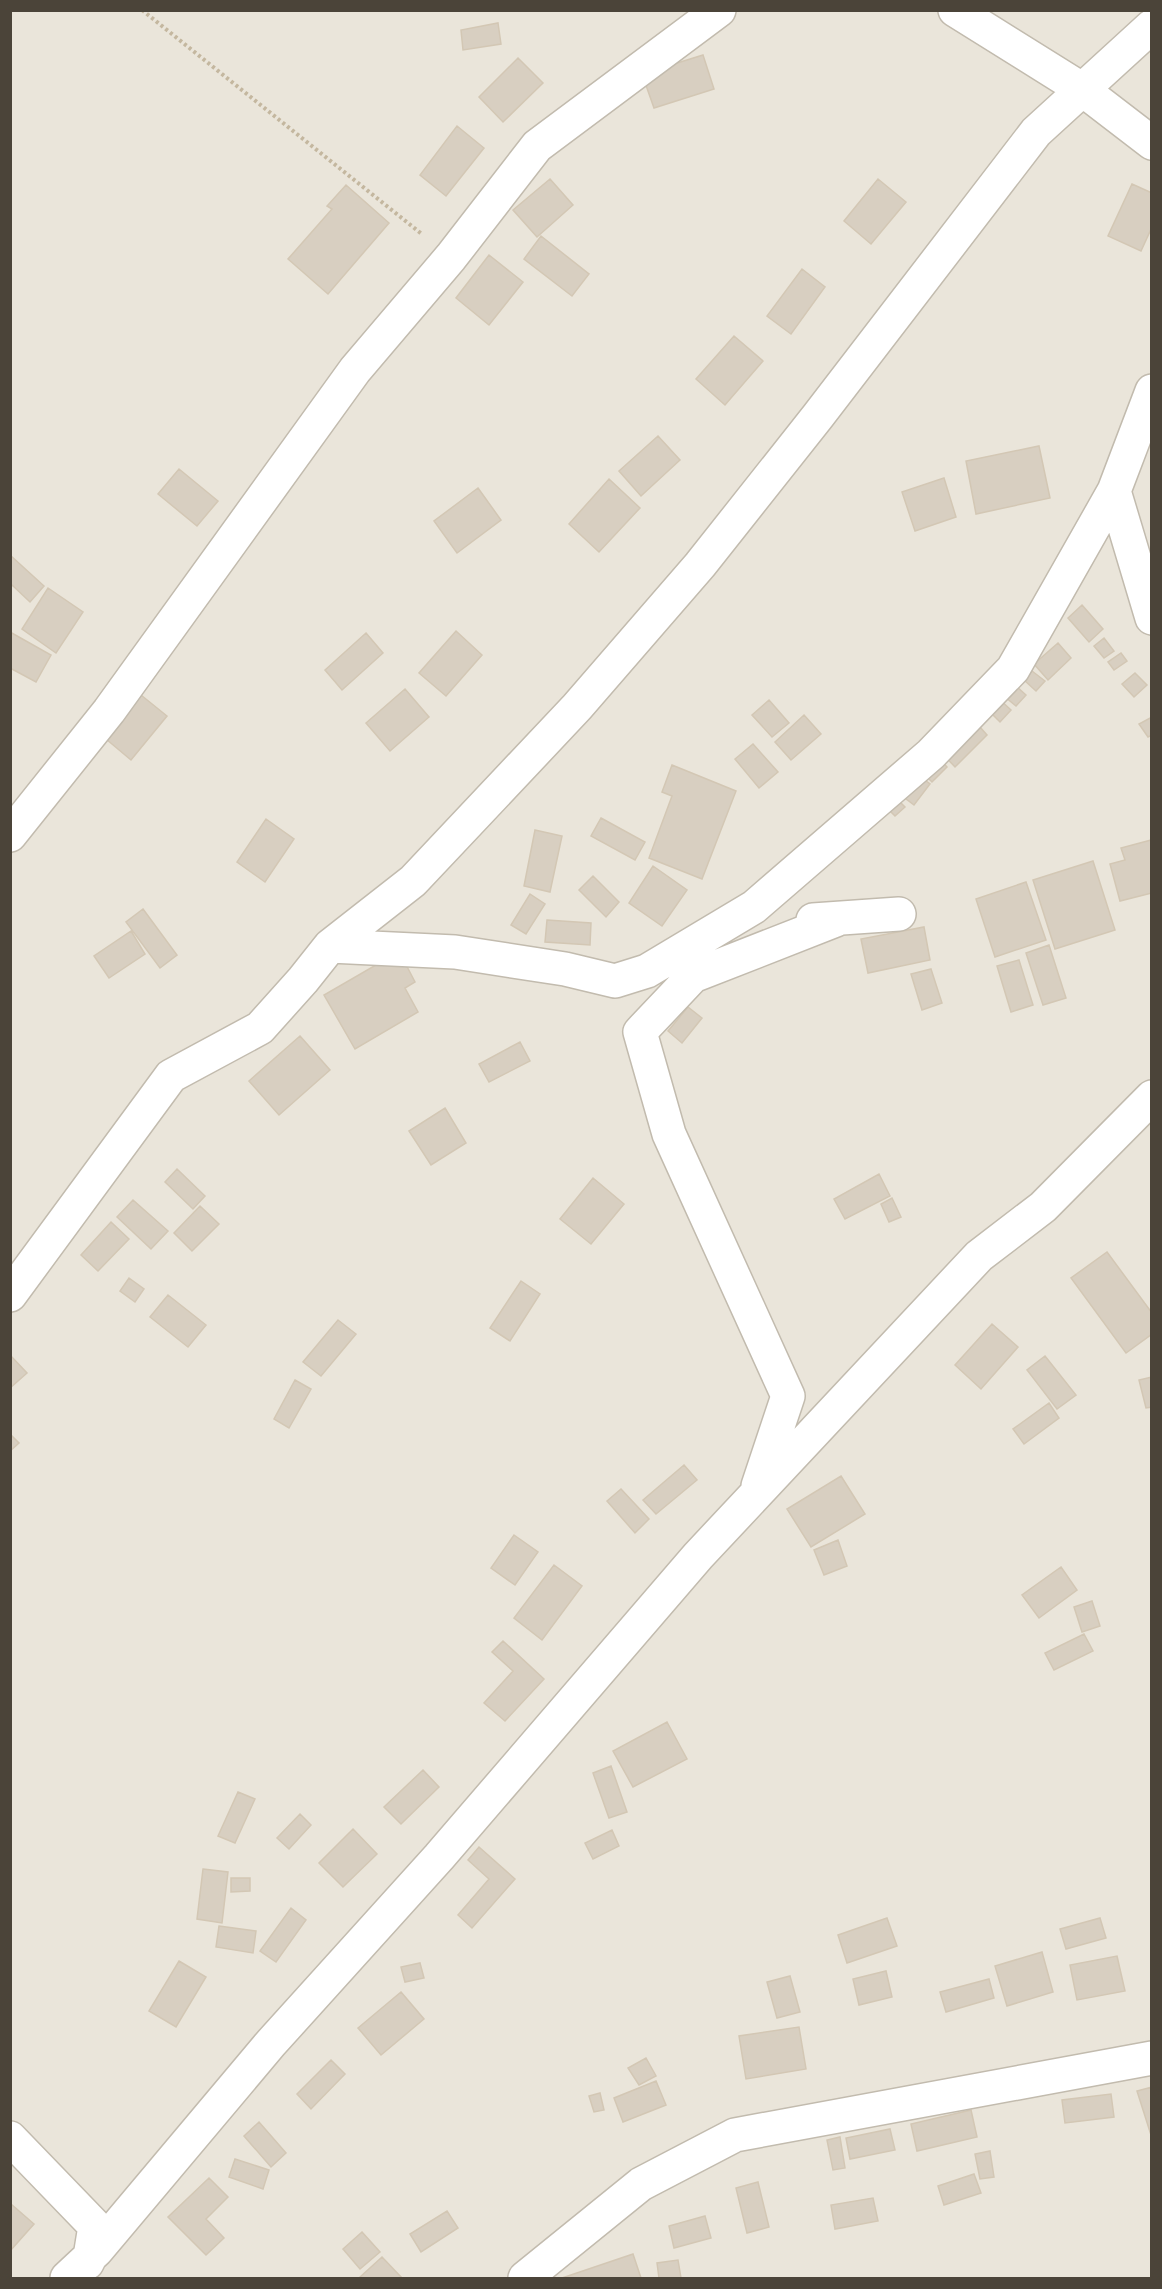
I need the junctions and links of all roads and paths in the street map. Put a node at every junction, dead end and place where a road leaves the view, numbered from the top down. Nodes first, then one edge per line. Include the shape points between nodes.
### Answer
1 (142, 10) edge
2 (719, 10) edge
3 (955, 10) edge
4 (1152, 26) edge
5 (1083, 90) junction
6 (1152, 143) edge
7 (451, 257) junction
8 (1152, 392) edge
9 (1113, 491) junction
10 (1152, 618) edge
11 (10, 835) edge
12 (899, 914) dead end
13 (836, 920) junction
14 (730, 922) junction
15 (330, 946) junction
16 (1152, 1097) edge
17 (10, 1295) edge
18 (754, 1496) junction
19 (1152, 2058) edge
20 (10, 2138) edge
21 (78, 2271) edge
22 (525, 2278) edge

1 - 7 path
2 - 7 street via 537,146
3 - 5 street
4 - 5 street
5 - 6 street
5 - 15 street via 1036,132 700,565 577,706 413,881
7 - 11 street via 355,370 110,711
8 - 9 street
9 - 10 street
9 - 14 street via 1013,669 932,754 754,907
12 - 13 street
13 - 14 street
13 - 18 street via 693,976 640,1032 669,1134 788,1396
14 - 15 street via 647,971 615,981 454,952
15 - 17 street via 260,1028 171,1076
16 - 18 street via 1043,1207 979,1256
18 - 21 street via 271,2043
19 - 22 street via 735,2135 641,2184
20 - 21 street via 95,2226

